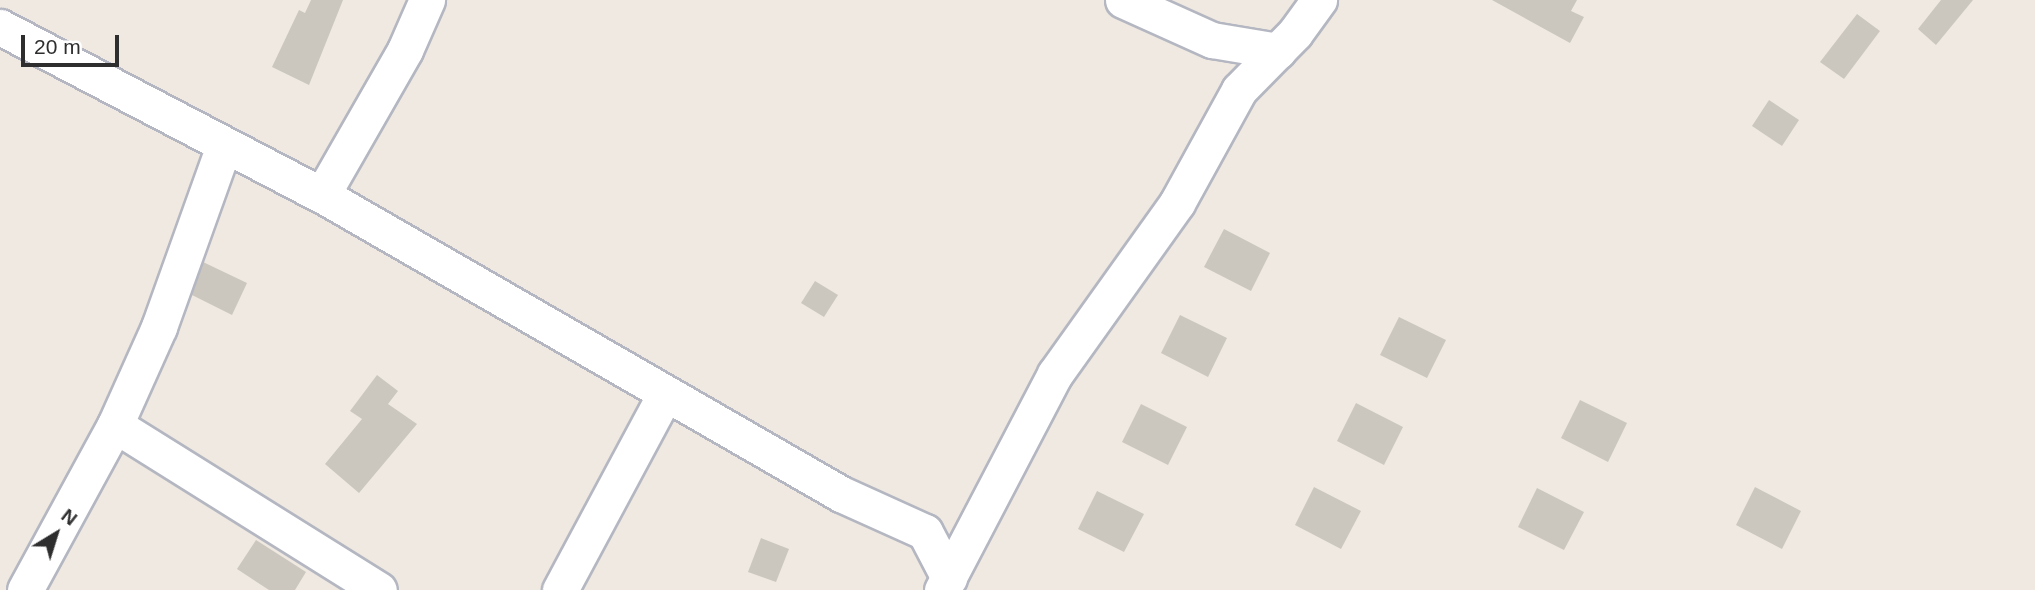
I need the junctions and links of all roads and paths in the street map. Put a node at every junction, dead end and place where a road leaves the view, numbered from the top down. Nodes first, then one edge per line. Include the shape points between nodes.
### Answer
1 (428, 0) edge
2 (1123, 0) edge
3 (1319, 0) edge
4 (0, 27) edge
5 (1212, 40) junction
6 (1278, 51) junction
7 (1239, 90) junction
8 (224, 145) junction
9 (321, 195) junction
10 (665, 394) junction
11 (115, 425) junction
12 (986, 505) junction
13 (925, 532) junction
14 (946, 584) edge
15 (25, 590) edge
16 (379, 590) edge
17 (560, 590) edge

1 - 9 street via 405,50
2 - 5 street
3 - 6 street
4 - 8 street
5 - 6 street
5 - 7 street
6 - 7 street
7 - 12 street via 1177,203 1055,374
8 - 9 street
8 - 11 street via 159,327
9 - 10 street
10 - 13 street via 841,494
10 - 17 street
11 - 15 street
11 - 16 street
12 - 13 street
12 - 14 street
13 - 14 street

